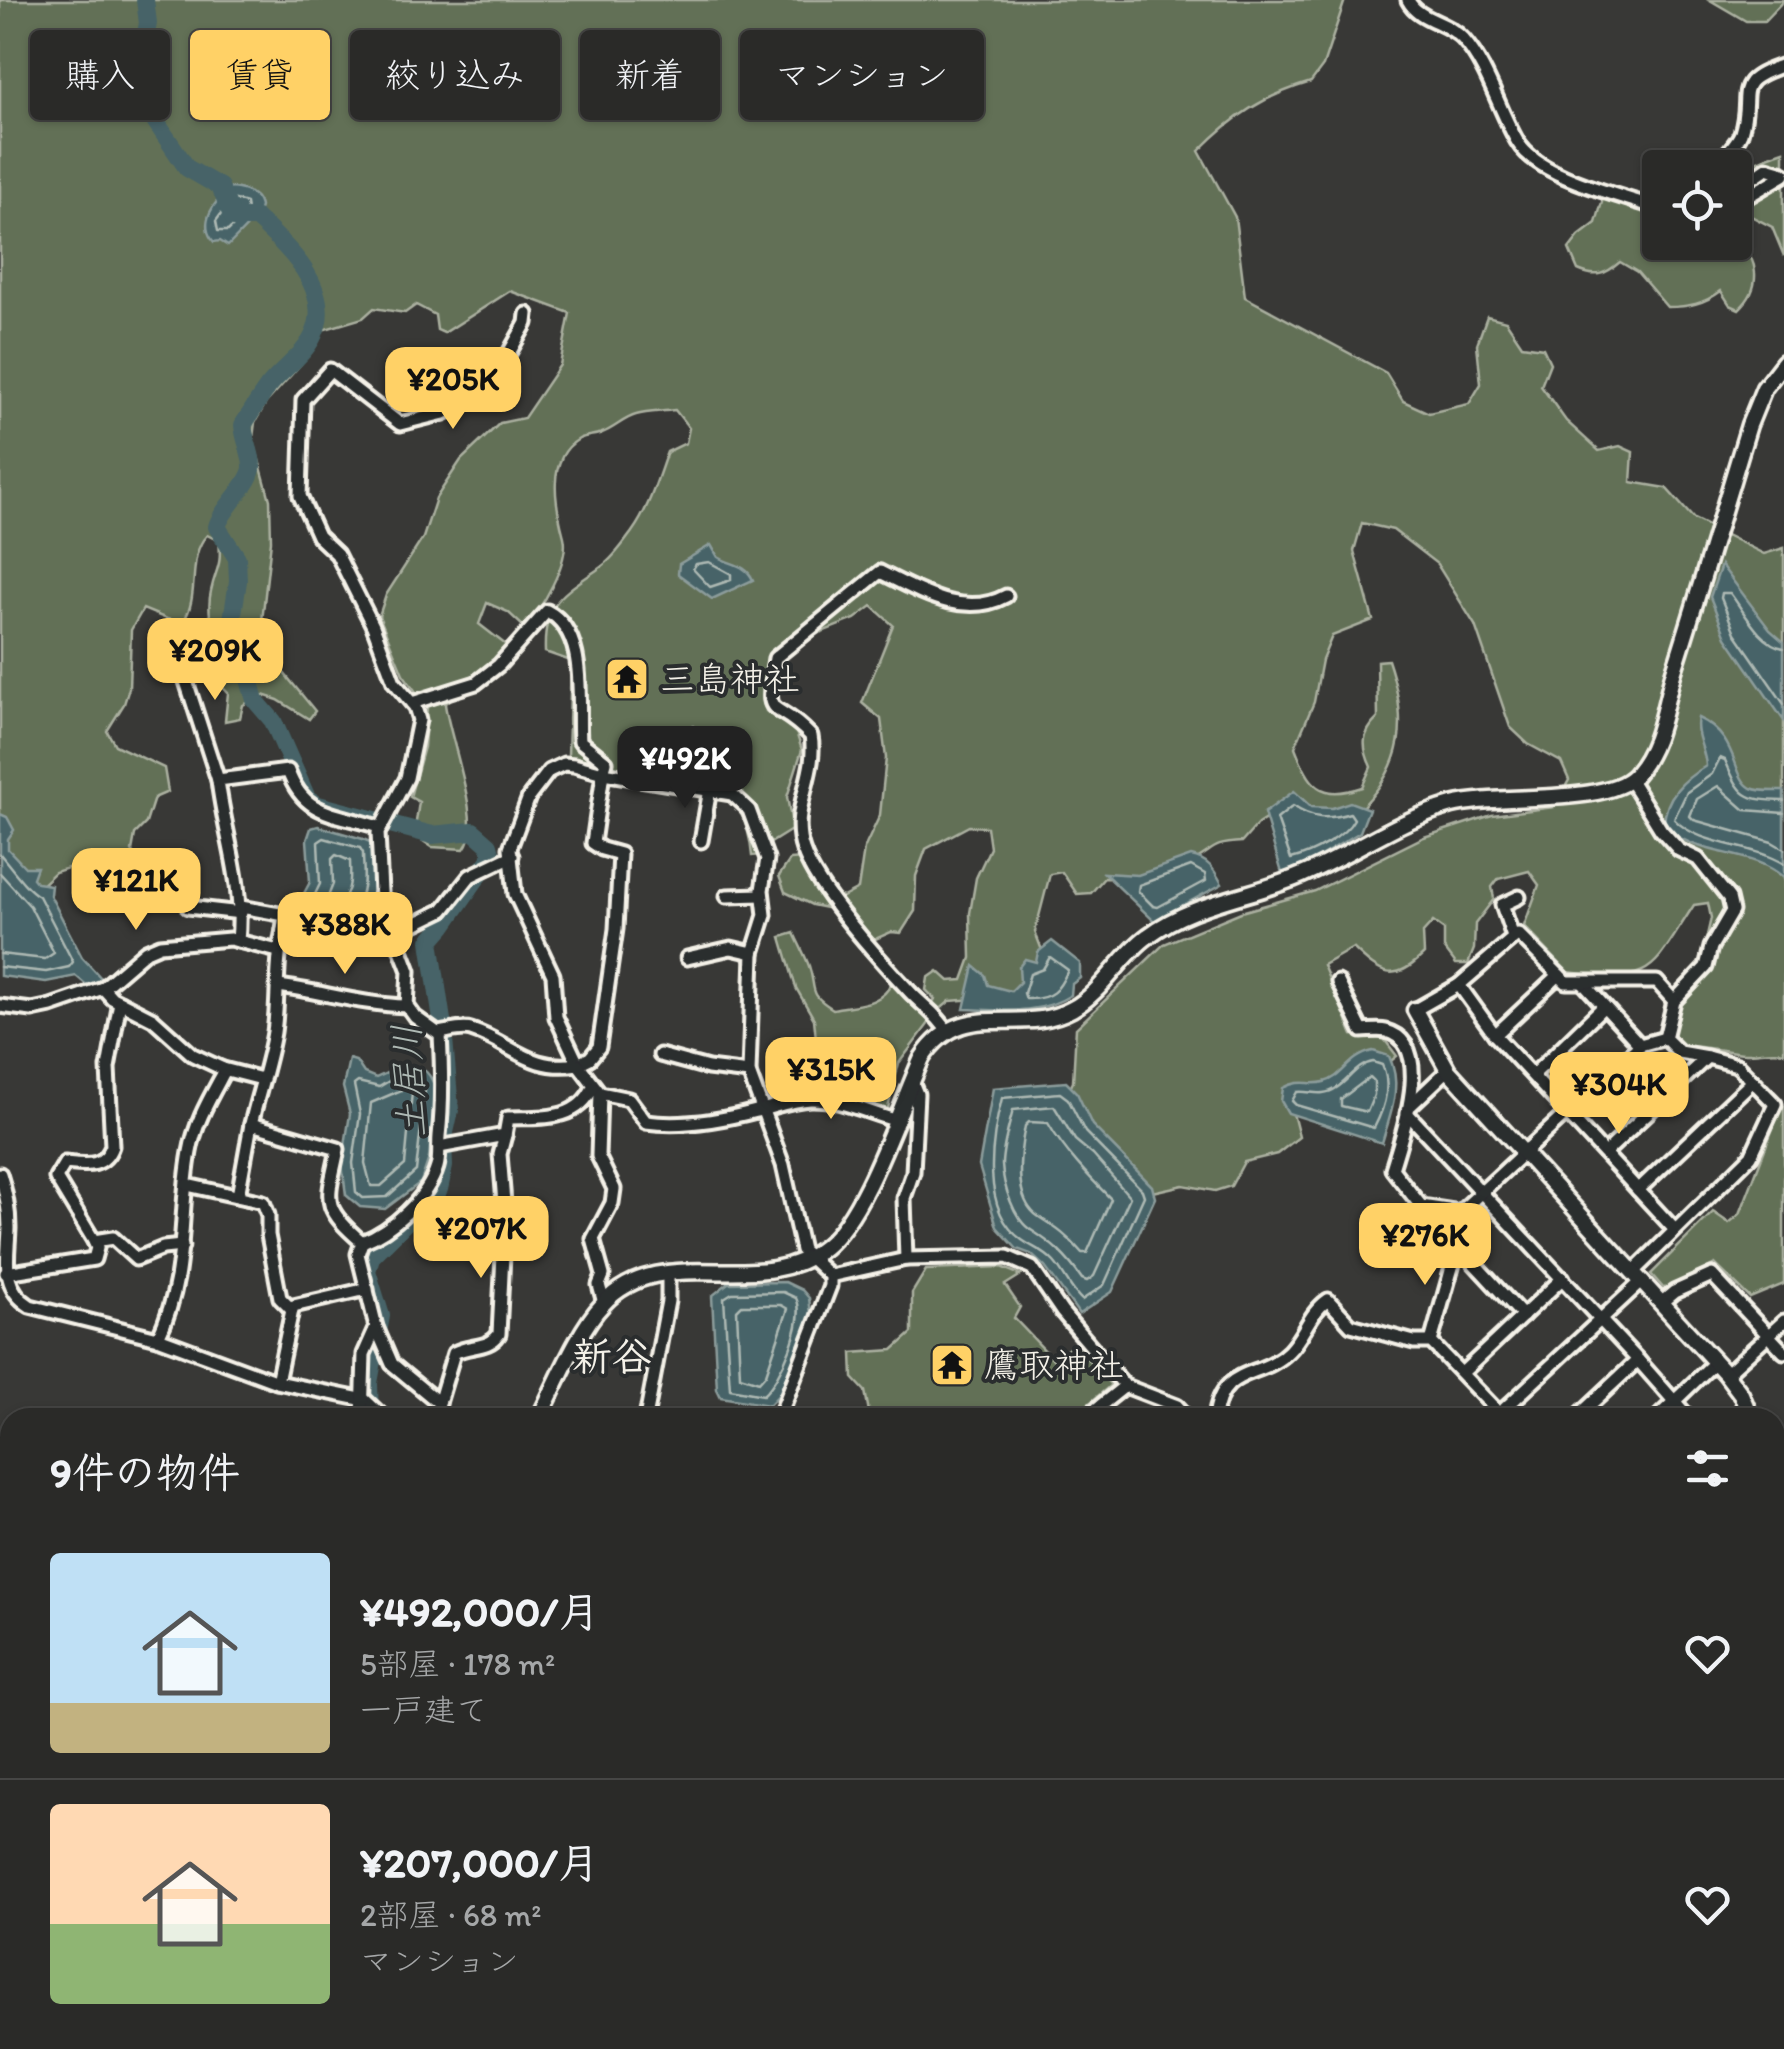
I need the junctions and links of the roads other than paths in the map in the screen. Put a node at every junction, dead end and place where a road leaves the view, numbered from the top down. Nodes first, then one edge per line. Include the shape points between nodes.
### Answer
1 (1408, 0) edge
2 (1784, 66) edge
3 (1729, 150) edge
4 (1784, 174) edge
5 (1752, 179) edge
6 (1752, 194) edge
7 (1642, 203) edge
8 (526, 314) dead end
9 (1784, 362) edge
10 (1006, 596) dead end
11 (167, 649) dead end
12 (412, 703) junction
13 (602, 773) junction
14 (218, 780) junction
15 (1630, 780) junction
16 (710, 789) junction
17 (381, 828) junction
18 (700, 841) dead end
19 (506, 859) junction
20 (762, 895) junction
21 (727, 896) dead end
22 (1519, 897) dead end
23 (188, 906) dead end
24 (241, 910) junction
25 (375, 914) junction
26 (283, 930) junction
27 (392, 935) junction
28 (1513, 938) junction
29 (238, 941) junction
30 (278, 952) junction
31 (754, 953) junction
32 (687, 958) dead end
33 (1559, 975) junction
34 (1338, 982) dead end
35 (1582, 983) junction
36 (1459, 984) junction
37 (279, 986) junction
38 (103, 988) junction
39 (1674, 1001) junction
40 (120, 1002) junction
41 (0, 1006) edge
42 (408, 1006) junction
43 (1604, 1006) junction
44 (1415, 1010) joint
45 (947, 1031) junction
46 (439, 1033) junction
47 (1495, 1035) junction
48 (1665, 1038) junction
49 (1640, 1045) junction
50 (660, 1055) dead end
51 (1707, 1056) junction
52 (578, 1064) junction
53 (223, 1068) junction
54 (1448, 1070) junction
55 (749, 1073) junction
56 (1533, 1076) junction
57 (262, 1078) junction
58 (1753, 1081) junction
59 (912, 1082) junction
60 (596, 1090) junction
61 (1409, 1109) junction
62 (763, 1110) junction
63 (1568, 1114) junction
64 (895, 1120) junction
65 (251, 1124) junction
66 (505, 1135) junction
67 (439, 1147) junction
68 (1524, 1153) junction
69 (1605, 1153) junction
70 (0, 1174) edge
71 (187, 1185) junction
72 (1638, 1190) junction
73 (1482, 1191) junction
74 (238, 1196) junction
75 (1460, 1212) junction
76 (1675, 1230) junction
77 (94, 1241) junction
78 (362, 1242) junction
79 (182, 1246) junction
80 (1458, 1246) junction
81 (811, 1256) junction
82 (906, 1260) junction
83 (6, 1272) junction
84 (668, 1272) junction
85 (830, 1276) junction
86 (1637, 1277) junction
87 (1563, 1278) junction
88 (366, 1288) junction
89 (604, 1302) junction
90 (1662, 1303) junction
91 (289, 1307) junction
92 (1523, 1316) junction
93 (1601, 1320) junction
94 (1784, 1321) edge
95 (376, 1328) junction
96 (1769, 1334) junction
97 (158, 1338) junction
98 (1431, 1342) junction
99 (1784, 1352) edge
100 (1638, 1360) junction
101 (1721, 1368) junction
102 (1462, 1373) junction
103 (277, 1382) junction
104 (1125, 1386) junction
105 (365, 1400) junction
106 (1676, 1400) junction
107 (438, 1404) junction
108 (364, 1408) edge
109 (373, 1408) edge
110 (438, 1408) edge
111 (545, 1408) edge
112 (648, 1408) edge
113 (782, 1408) edge
114 (1098, 1408) edge
115 (1176, 1408) edge
116 (1216, 1408) edge
117 (1495, 1408) edge
118 (1509, 1408) edge
119 (1587, 1408) edge
120 (1668, 1408) edge
121 (1682, 1408) edge
122 (1747, 1408) edge

1 - 7 street via 1419,14 1462,37 1529,157
2 - 3 street via 1745,87 1740,136
4 - 5 street via 1768,168
4 - 6 street
8 - 12 street via 488,392 444,413 400,424 330,370 303,400 300,496 318,536 337,554 394,682
9 - 15 street via 1749,425 1659,734
10 - 45 street via 960,606 880,572 774,658 768,700 810,736 813,750 798,815 802,849 851,923
11 - 14 street via 184,674
12 - 13 street via 476,683 546,611 558,617 579,661 580,742 606,762
12 - 17 street via 419,720 412,766
13 - 16 street
13 - 19 street via 564,764 542,778 518,819
13 - 52 street via 593,843 620,854 616,929 599,1047
14 - 17 street via 288,770 309,804
14 - 24 street
15 - 39 street via 1679,850 1698,858 1732,911 1706,967
15 - 45 street via 1598,794 1481,799 1423,814 1300,876 1180,917 1150,934 1087,998 1063,1013 966,1022
16 - 18 street
16 - 20 street via 732,794 749,810 767,858
17 - 25 street
19 - 27 street via 470,876 443,910
19 - 52 street via 553,975 556,1017
20 - 21 street
20 - 31 street via 765,915
22 - 28 street via 1502,905
23 - 24 street
24 - 26 street via 285,915
24 - 29 street
25 - 26 street via 344,938
25 - 27 street
26 - 30 street
27 - 42 street via 409,971
28 - 33 street via 1518,934
28 - 36 street
29 - 30 street
29 - 38 street via 160,945
30 - 37 street
31 - 32 street via 731,948
31 - 55 street
33 - 35 street
33 - 47 street
34 - 61 street via 1362,1031 1386,1031 1401,1040 1411,1062
35 - 39 street via 1657,982
35 - 43 street
36 - 44 street
36 - 47 street
37 - 42 street via 375,1006
37 - 57 street
38 - 40 street
38 - 41 street via 32,1010
39 - 48 street
40 - 53 street
40 - 77 street via 108,1068 112,1146 99,1164 65,1162 56,1178
42 - 46 street
43 - 49 street
43 - 56 street
44 - 54 street
45 - 59 street via 933,1042
46 - 52 street via 468,1029 527,1060
46 - 67 street
47 - 56 street
48 - 49 street
48 - 51 street via 1679,1052
49 - 63 street
50 - 55 street
51 - 58 street via 1737,1065
51 - 69 street
52 - 60 street
53 - 57 street
53 - 71 street via 196,1126
54 - 61 street
54 - 68 street
55 - 62 street
56 - 63 street
57 - 65 street
58 - 72 street
58 - 76 street via 1775,1104 1751,1156
59 - 64 street
59 - 82 street via 917,1094 904,1198
60 - 62 street via 630,1099 646,1122
60 - 66 street via 556,1117 508,1118
60 - 89 street via 598,1156 614,1190 592,1239
61 - 73 street
61 - 75 street via 1392,1169 1421,1206
62 - 64 street via 830,1100
62 - 81 street via 802,1250
63 - 68 street
63 - 69 street
64 - 81 street via 848,1222
65 - 74 street
65 - 78 street via 338,1149 328,1202
66 - 67 street
66 - 107 street via 500,1334 485,1346 454,1353
67 - 78 street via 427,1188 396,1222
68 - 73 street
68 - 86 street
69 - 72 street
70 - 83 street via 8,1213
71 - 74 street
71 - 79 street
72 - 76 street
73 - 75 street
73 - 87 street
74 - 91 street via 263,1202 280,1298
75 - 80 street
76 - 86 street
77 - 79 street via 112,1238 136,1259
77 - 83 street via 92,1261
78 - 88 street via 358,1254
79 - 97 street via 172,1309
80 - 92 street
80 - 98 street
81 - 84 street via 763,1273
81 - 85 street
82 - 85 street
82 - 104 street via 1007,1257 1032,1268
83 - 97 street via 30,1306
84 - 89 street via 636,1280
84 - 112 street
85 - 113 street
86 - 90 street
86 - 93 street
87 - 92 street
87 - 93 street
88 - 91 street
88 - 95 street
89 - 111 street
90 - 96 street via 1712,1275
90 - 101 street
91 - 103 street
92 - 102 street
93 - 100 street
93 - 118 street
94 - 96 street
95 - 105 street via 364,1354
95 - 107 street via 392,1364
96 - 99 street
96 - 101 street
97 - 103 street
98 - 102 street
98 - 116 street via 1351,1325 1328,1300 1313,1310 1288,1352 1234,1380 1218,1396
100 - 106 street
100 - 119 street
101 - 106 street
101 - 122 street
102 - 117 street
103 - 105 street
104 - 114 street
104 - 115 street
105 - 108 street
105 - 109 street
106 - 120 street
106 - 121 street
107 - 110 street

